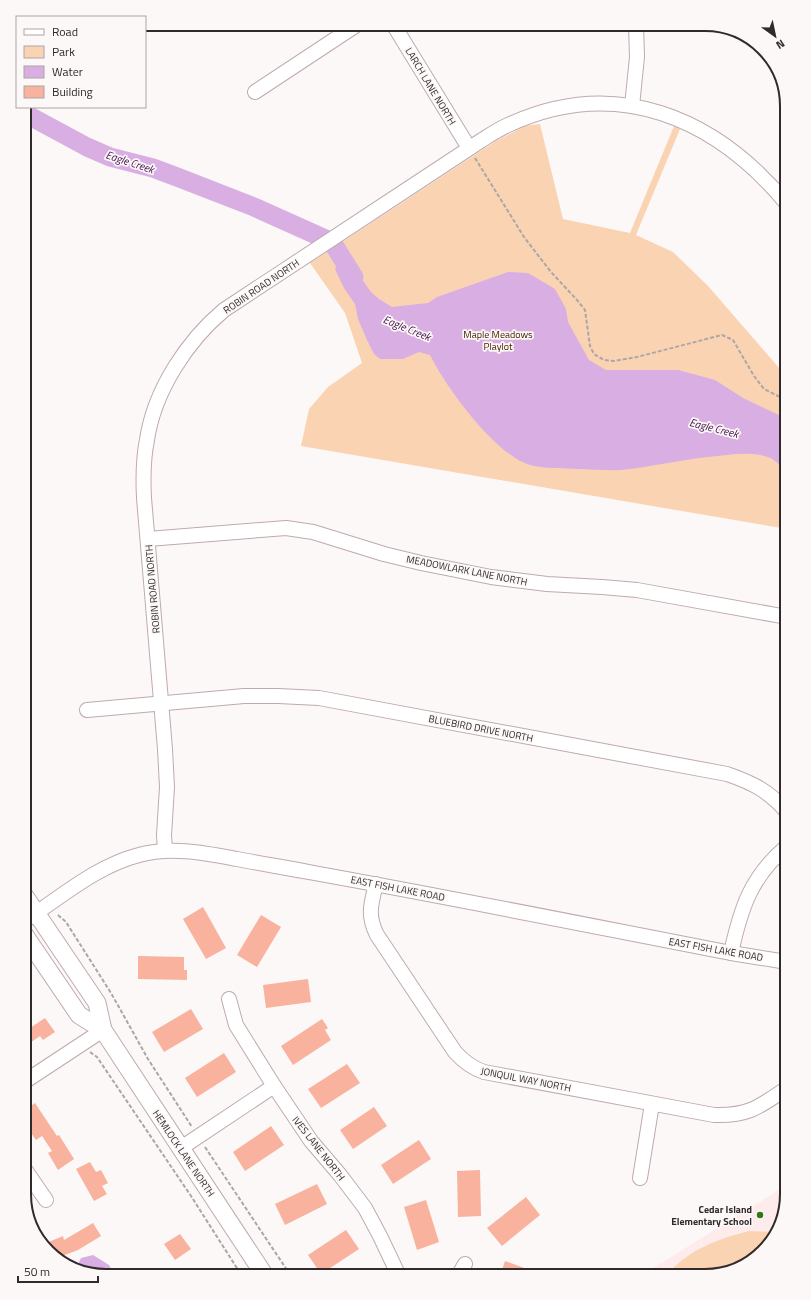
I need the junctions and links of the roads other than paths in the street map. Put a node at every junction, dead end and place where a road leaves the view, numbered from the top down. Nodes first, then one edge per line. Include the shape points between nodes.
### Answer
1 (347, 31) edge
2 (397, 31) edge
3 (636, 31) edge
4 (255, 92) dead end
5 (632, 106) junction
6 (469, 148) junction
7 (780, 197) edge
8 (148, 539) junction
9 (780, 616) edge
10 (162, 704) junction
11 (87, 710) dead end
12 (780, 804) edge
13 (165, 850) junction
14 (780, 853) edge
15 (376, 884) junction
16 (31, 916) edge
17 (31, 918) edge
18 (31, 944) edge
19 (731, 953) junction
20 (780, 961) edge
21 (229, 999) dead end
22 (103, 1030) junction
23 (31, 1077) edge
24 (274, 1086) junction
25 (780, 1093) edge
26 (652, 1104) junction
27 (181, 1148) junction
28 (31, 1178) edge
29 (640, 1178) dead end
30 (46, 1200) dead end
31 (465, 1264) dead end
32 (260, 1269) edge
33 (396, 1269) edge
34 (462, 1269) edge

1 - 4 street
2 - 6 street, LARCH LANE NORTH
3 - 5 street via 637,57
5 - 6 street, ROBIN ROAD NORTH via 594,104 556,108 507,125
5 - 7 street, ROBIN ROAD NORTH via 655,110 684,121 710,136 745,162
6 - 8 street, ROBIN ROAD NORTH via 224,310 198,335 180,358 166,384 154,410 147,438 143,468
8 - 9 street, MEADOWLARK LANE NORTH via 286,528 313,532 421,563 491,577 637,590
8 - 10 street, ROBIN ROAD NORTH
10 - 11 street, BLUEBIRD DRIVE NORTH
10 - 12 street, BLUEBIRD DRIVE NORTH via 244,696 319,698 727,774 764,790
10 - 13 street, ROBIN ROAD NORTH via 167,787
13 - 15 street, EAST FISH LAKE ROAD via 179,850
13 - 16 street, EAST FISH LAKE ROAD via 115,863
14 - 19 street via 766,867 752,888 742,911
15 - 19 street, EAST FISH LAKE ROAD
15 - 26 street, JONQUIL WAY NORTH via 370,909 373,927 451,1046 464,1061 484,1072
17 - 22 main road, HEMLOCK LANE NORTH via 97,1003
18 - 22 main road, HEMLOCK LANE NORTH via 79,1015
19 - 20 street, EAST FISH LAKE ROAD
21 - 24 street, IVES LANE NORTH via 236,1025
22 - 23 street
22 - 27 main road, HEMLOCK LANE NORTH
24 - 27 street
24 - 33 street, IVES LANE NORTH via 311,1141 365,1208
25 - 26 street, JONQUIL WAY NORTH via 746,1113 730,1116
26 - 29 street
27 - 32 main road, HEMLOCK LANE NORTH
28 - 30 street
31 - 34 street

